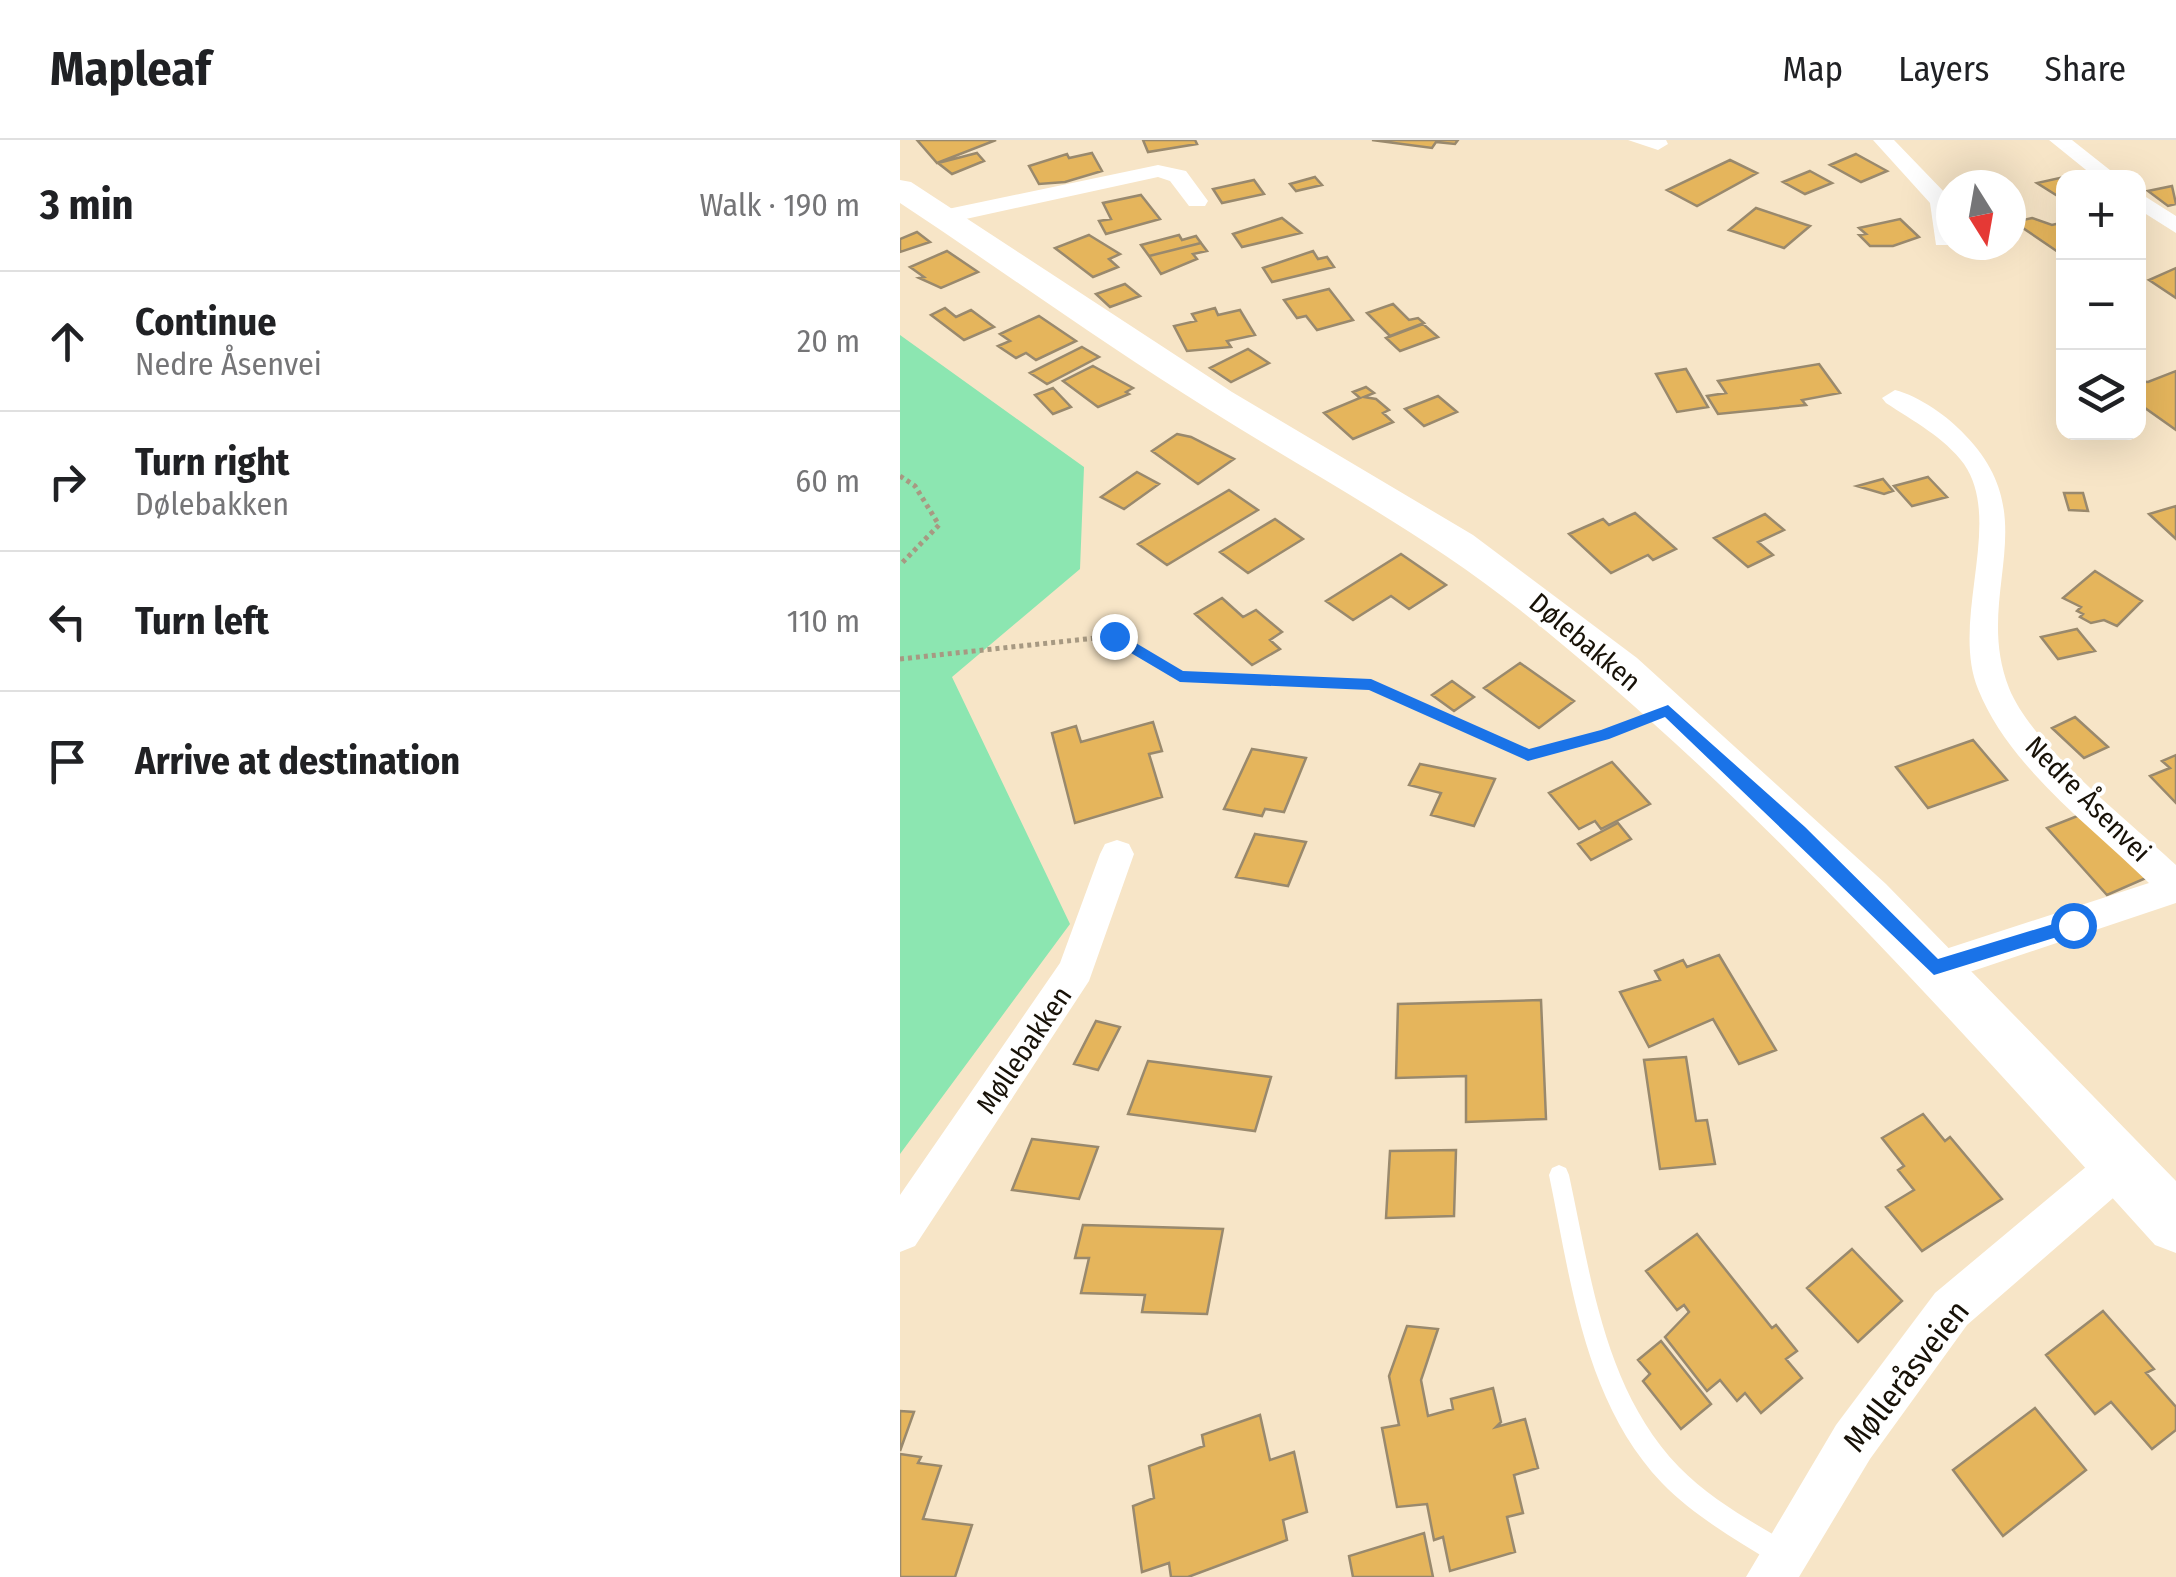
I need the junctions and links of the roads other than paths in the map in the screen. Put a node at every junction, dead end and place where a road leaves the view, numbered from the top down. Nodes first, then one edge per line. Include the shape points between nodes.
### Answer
1 (1883, 140) edge
2 (2059, 140) edge
3 (2099, 170) edge
4 (900, 189) edge
5 (1936, 197) edge
6 (1197, 200) dead end
7 (2146, 204) edge
8 (944, 217) junction
9 (2176, 226) edge
10 (1895, 398) dead end
11 (1117, 854) dead end
12 (2176, 888) edge
13 (1934, 968) junction
14 (2120, 1165) junction
15 (1559, 1175) dead end
16 (2176, 1224) edge
17 (900, 1231) edge
18 (1778, 1566) edge

1 - 5 street
2 - 3 street
4 - 8 main road, Dølebakken
6 - 8 street via 1178,176 1158,171
7 - 9 street
8 - 13 main road, Dølebakken via 1216,398 1479,559 1668,711
10 - 12 street, Nedre Åsenvei via 1959,438 1990,483 1994,547 1982,611 1992,687 2036,753
11 - 17 street, Møllebakken via 1076,970
12 - 13 street, Nedre Åsenvei
13 - 14 main road, Dølebakken
14 - 16 main road, Dølebakken
14 - 18 street, Mølleråsveien via 1951,1309 1852,1442
15 - 18 lane via 1604,1366 1633,1427 1669,1473

